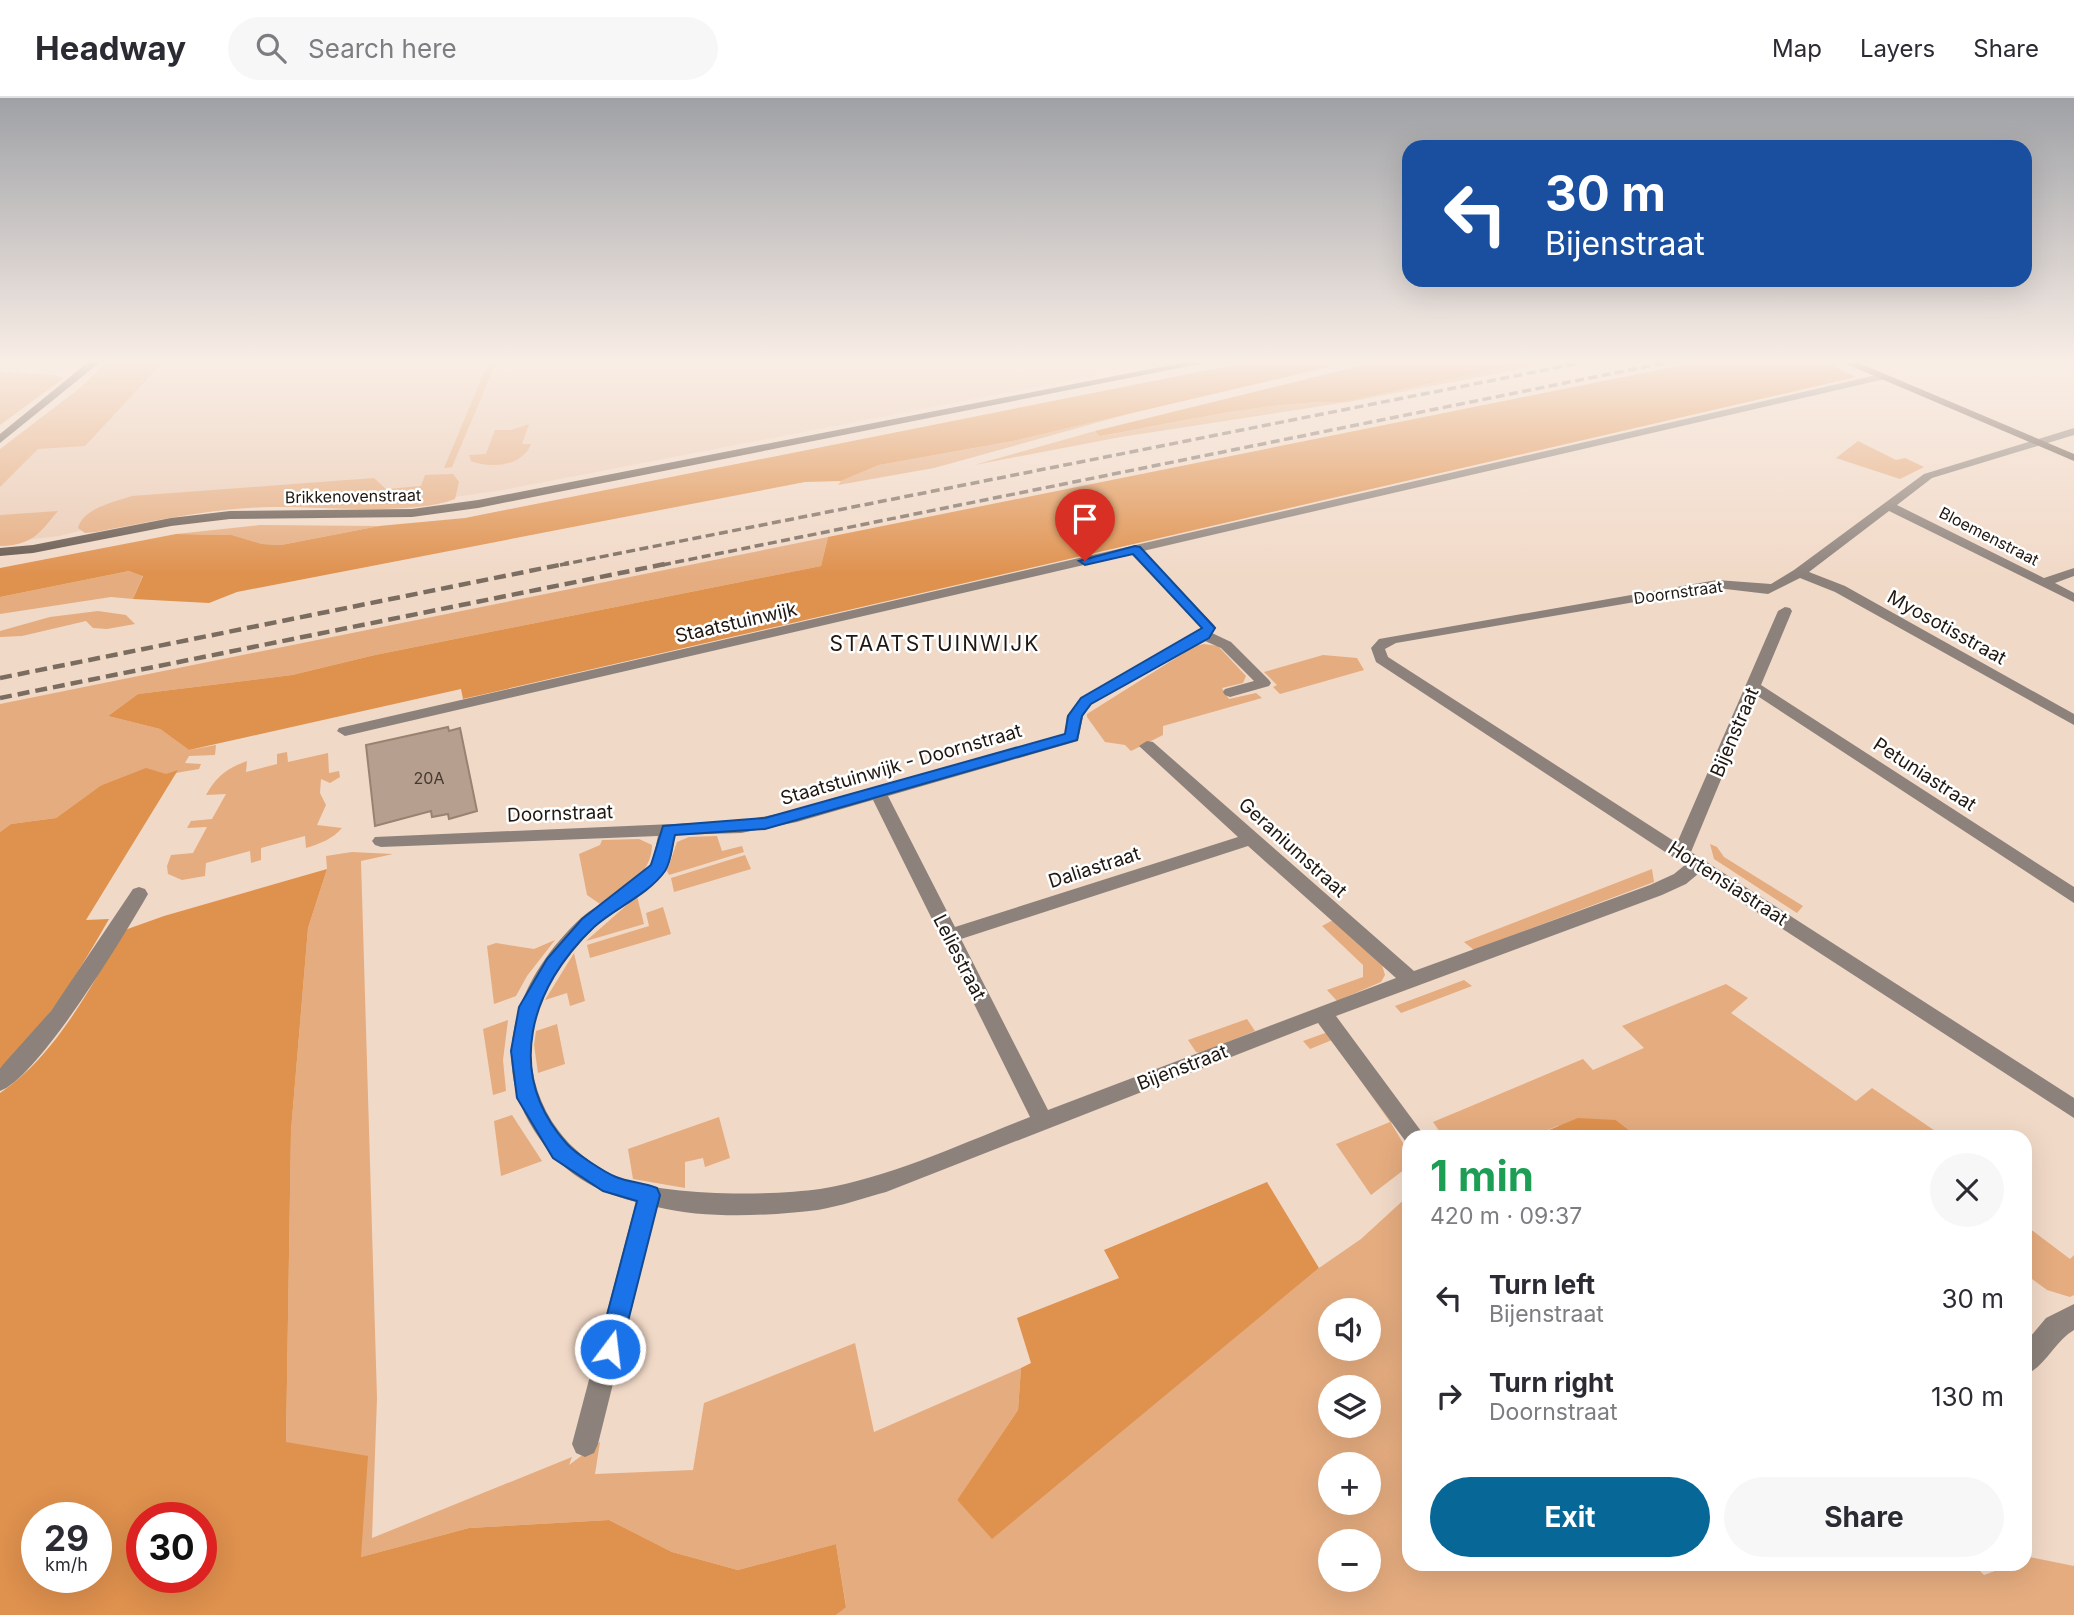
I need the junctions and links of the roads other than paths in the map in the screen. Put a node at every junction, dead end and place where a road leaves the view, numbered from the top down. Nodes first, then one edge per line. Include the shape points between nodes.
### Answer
1 (837, 434) edge
2 (1636, 434) edge
3 (2017, 434) edge
4 (2065, 434) edge
5 (2037, 442) junction
6 (2074, 458) edge
7 (1889, 506) junction
8 (1135, 550) junction
9 (0, 552) edge
10 (2074, 572) edge
11 (1799, 573) junction
12 (2043, 583) junction
13 (2074, 598) edge
14 (1785, 611) dead end
15 (1204, 635) junction
16 (1381, 659) joint
17 (1754, 687) junction
18 (1230, 692) dead end
19 (2074, 720) edge
20 (345, 731) dead end
21 (1147, 746) dead end
22 (878, 793) junction
23 (741, 827) joint
24 (668, 830) junction
25 (1253, 838) junction
26 (381, 841) dead end
27 (1682, 852) junction
28 (1699, 864) junction
29 (139, 894) dead end
30 (2074, 896) edge
31 (949, 936) junction
32 (1411, 980) junction
33 (1322, 1013) junction
34 (0, 1082) edge
35 (2074, 1109) edge
36 (1043, 1121) junction
37 (1407, 1130) edge
38 (649, 1195) junction
39 (2074, 1316) edge
40 (2032, 1354) edge
41 (585, 1444) dead end

1 - 9 street, Brikkenovenstraat via 478,504 412,513 230,514
2 - 8 street, Staatstuinwijk
3 - 5 street
4 - 5 street, Doornstraat
5 - 6 street
5 - 7 street, Doornstraat via 1928,476
7 - 11 street, Doornstraat
7 - 12 street, Bloemenstraat
8 - 15 street via 1209,628
8 - 20 street, Staatstuinwijk
10 - 12 street
11 - 16 street, Doornstraat via 1768,590 1717,584 1394,639 1378,648
11 - 19 street, Myosotisstraat via 1840,589
12 - 13 street, Bloemenstraat
14 - 17 street, Bijenstraat
15 - 18 street via 1226,645 1264,683
15 - 22 street, Staatstuinwijk - Doornstraat via 1086,701 1075,716 1072,737
16 - 27 street, Hortensiastraat
17 - 27 street, Bijenstraat
17 - 30 street, Petuniastraat
21 - 25 street, Geraniumstraat
22 - 23 street, Staatstuinwijk - Doornstraat
22 - 31 street, Leliestraat
23 - 24 street, Doornstraat
24 - 26 street, Doornstraat
24 - 38 street, Bijenstraat via 659,867 588,923 554,964 528,1007 520,1051 527,1098 561,1152 610,1185
25 - 31 street, Daliastraat
25 - 32 street, Geraniumstraat
27 - 28 street, Hortensiastraat
28 - 32 street, Bijenstraat via 1656,890
28 - 35 street, Hortensiastraat
29 - 34 street via 75,995 29,1054
31 - 36 street, Leliestraat
32 - 33 street, Bijenstraat
33 - 36 street, Bijenstraat
33 - 37 street
36 - 38 street, Bijenstraat via 886,1182 820,1199 754,1205 675,1201
38 - 41 street
39 - 40 street via 2055,1327

